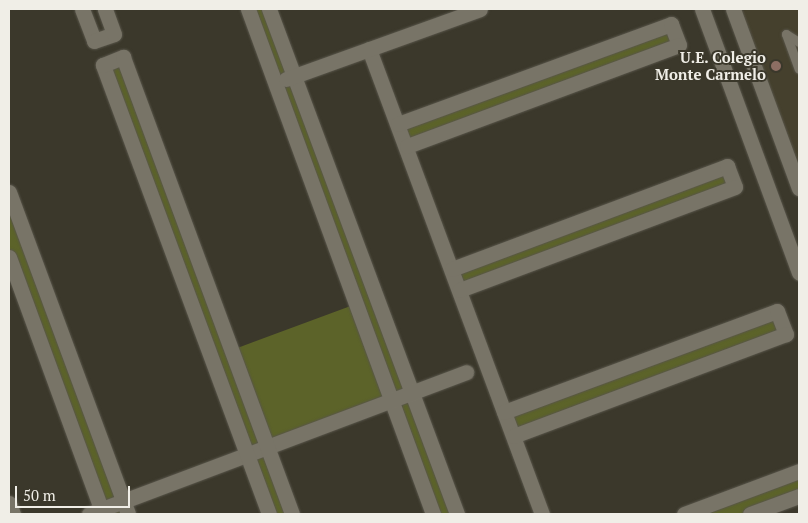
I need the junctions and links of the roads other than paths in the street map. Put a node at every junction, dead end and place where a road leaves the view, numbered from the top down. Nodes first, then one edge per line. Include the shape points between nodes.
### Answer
1 (82, 9) edge
2 (105, 9) edge
3 (248, 9) edge
4 (270, 9) edge
5 (480, 9) edge
6 (702, 9) edge
7 (733, 9) edge
8 (799, 42) edge
9 (369, 49) junction
10 (799, 69) edge
11 (294, 76) junction
12 (275, 83) junction
13 (398, 124) junction
14 (406, 146) junction
15 (799, 188) edge
16 (9, 192) edge
17 (796, 254) edge
18 (9, 257) edge
19 (452, 269) junction
20 (799, 272) edge
21 (460, 290) junction
22 (466, 372) dead end
23 (412, 393) junction
24 (249, 398) junction
25 (391, 401) junction
26 (228, 406) junction
27 (504, 412) junction
28 (513, 436) junction
29 (268, 446) junction
30 (246, 455) junction
31 (799, 472) edge
32 (799, 496) edge
33 (9, 503) edge
34 (126, 508) edge
35 (98, 513) edge
36 (13, 514) edge
37 (268, 514) edge
38 (292, 514) edge
39 (433, 514) edge
40 (457, 514) edge
41 (542, 514) edge
42 (684, 514) edge
43 (750, 514) edge

1 - 2 street via 94,41 114,34
3 - 12 street
4 - 11 street
5 - 9 street
6 - 17 street
7 - 15 street
8 - 10 lane via 786,34
9 - 11 street
9 - 13 street
11 - 12 street
11 - 23 street
12 - 25 street
13 - 14 street
13 - 14 street via 671,24 679,45
14 - 19 street
16 - 34 street
17 - 20 street
18 - 35 street
19 - 21 street
19 - 21 street via 727,166 735,187
21 - 27 street
22 - 23 street
23 - 25 street
23 - 40 street
24 - 26 street
24 - 26 street via 123,58 103,65
24 - 29 street
25 - 29 street
25 - 39 street
26 - 30 street
27 - 28 street
27 - 28 street via 777,311 786,334
28 - 41 street
29 - 30 street
29 - 38 street
30 - 34 street
30 - 37 street
31 - 42 street
32 - 43 street
33 - 36 street
34 - 35 street

